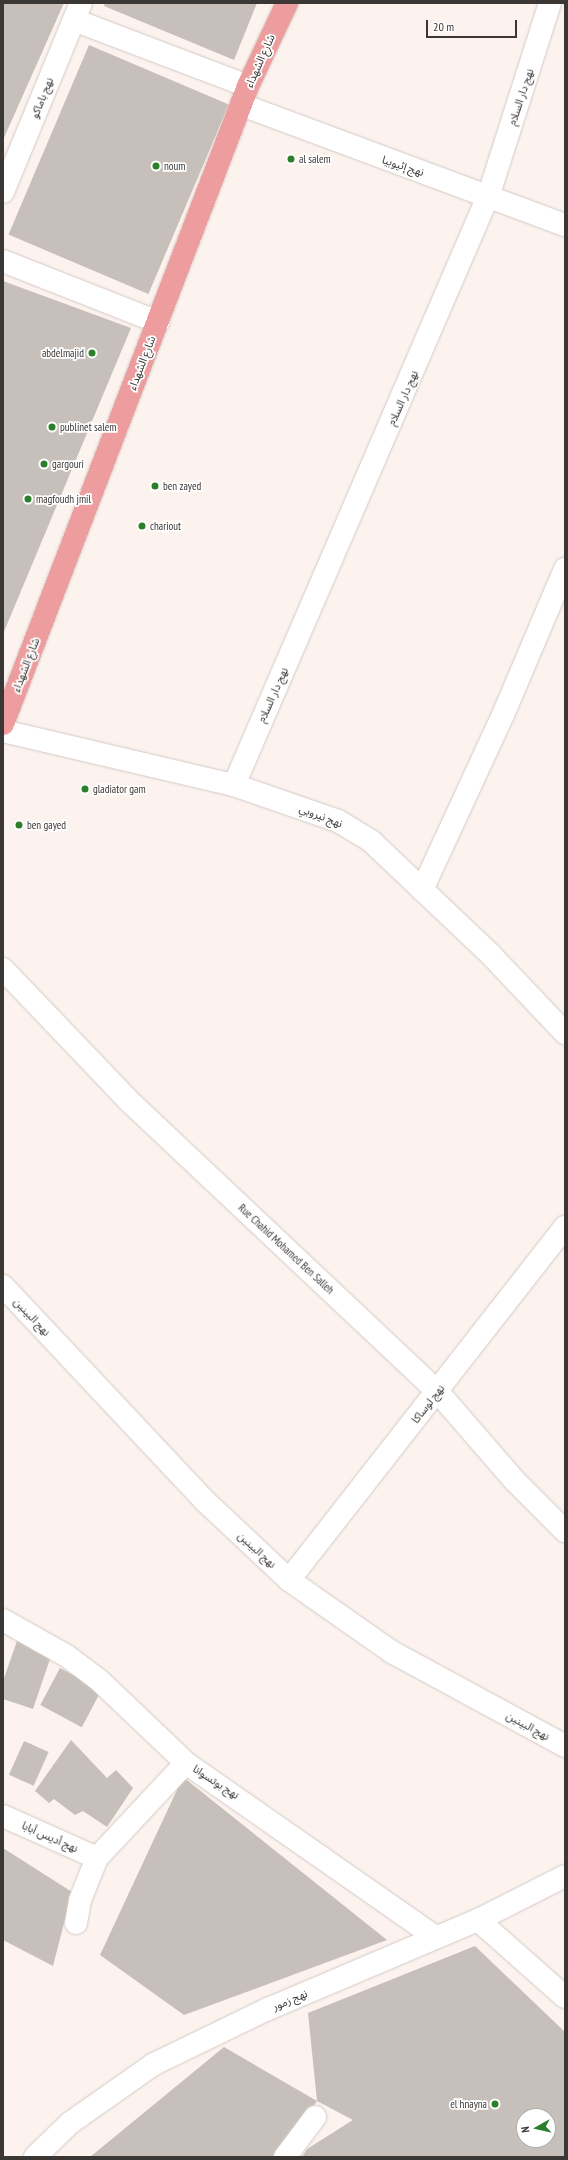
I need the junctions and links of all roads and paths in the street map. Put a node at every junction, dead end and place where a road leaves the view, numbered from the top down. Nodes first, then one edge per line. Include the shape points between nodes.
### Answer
1 (287, 3) edge
2 (550, 3) edge
3 (78, 11) edge
4 (245, 96) junction
5 (3, 192) edge
6 (489, 194) junction
7 (565, 225) edge
8 (3, 261) edge
9 (158, 322) junction
10 (565, 569) edge
11 (3, 724) edge
12 (3, 731) edge
13 (234, 785) junction
14 (422, 890) junction
15 (3, 970) edge
16 (565, 1033) edge
17 (565, 1227) edge
18 (3, 1286) edge
19 (437, 1391) junction
20 (565, 1531) edge
21 (289, 1580) junction
22 (3, 1620) edge
23 (565, 1746) edge
24 (186, 1763) junction
25 (3, 1816) edge
26 (97, 1858) junction
27 (565, 1876) edge
28 (478, 1920) junction
29 (76, 1923) dead end
30 (436, 1937) junction
31 (565, 1997) edge
32 (315, 2117) dead end
33 (34, 2157) edge
34 (285, 2157) edge

1 - 4 main road, شارع الشهداء
2 - 6 street, نهج دار السلام
3 - 4 street, نهج إثيوبيا
3 - 5 street, نهج باماكو
4 - 6 street, نهج إثيوبيا via 366,153
4 - 9 main road, شارع الشهداء
6 - 7 street, نهج إثيوبيا
6 - 13 street, نهج دار السلام
8 - 9 street
9 - 11 main road, شارع الشهداء
10 - 14 street via 503,715
12 - 13 street, نهج نيروبي
13 - 14 street, نهج نيروبي via 338,820 371,841
14 - 16 street, نهج نيروبي
15 - 19 street, Rue Chahid Mohamed Ben Salleh via 128,1100
17 - 19 street, نهج لوساكا
18 - 21 street, نهج البينين via 205,1501
19 - 20 street, Rue Chahid Mohamed Ben Salleh via 515,1481
19 - 21 street, نهج لوساكا
21 - 23 street, نهج البينين via 392,1652
22 - 24 street, نهج بوتسوانا via 67,1656 100,1682
24 - 26 street
24 - 30 street, نهج بوتسوانا
25 - 26 street, نهج أديس أبابا
26 - 29 street via 80,1900
27 - 28 street, نهج زمور
28 - 30 street, نهج زمور
28 - 31 street
30 - 33 street, نهج زمور via 268,2009 154,2064 70,2123
32 - 34 street

